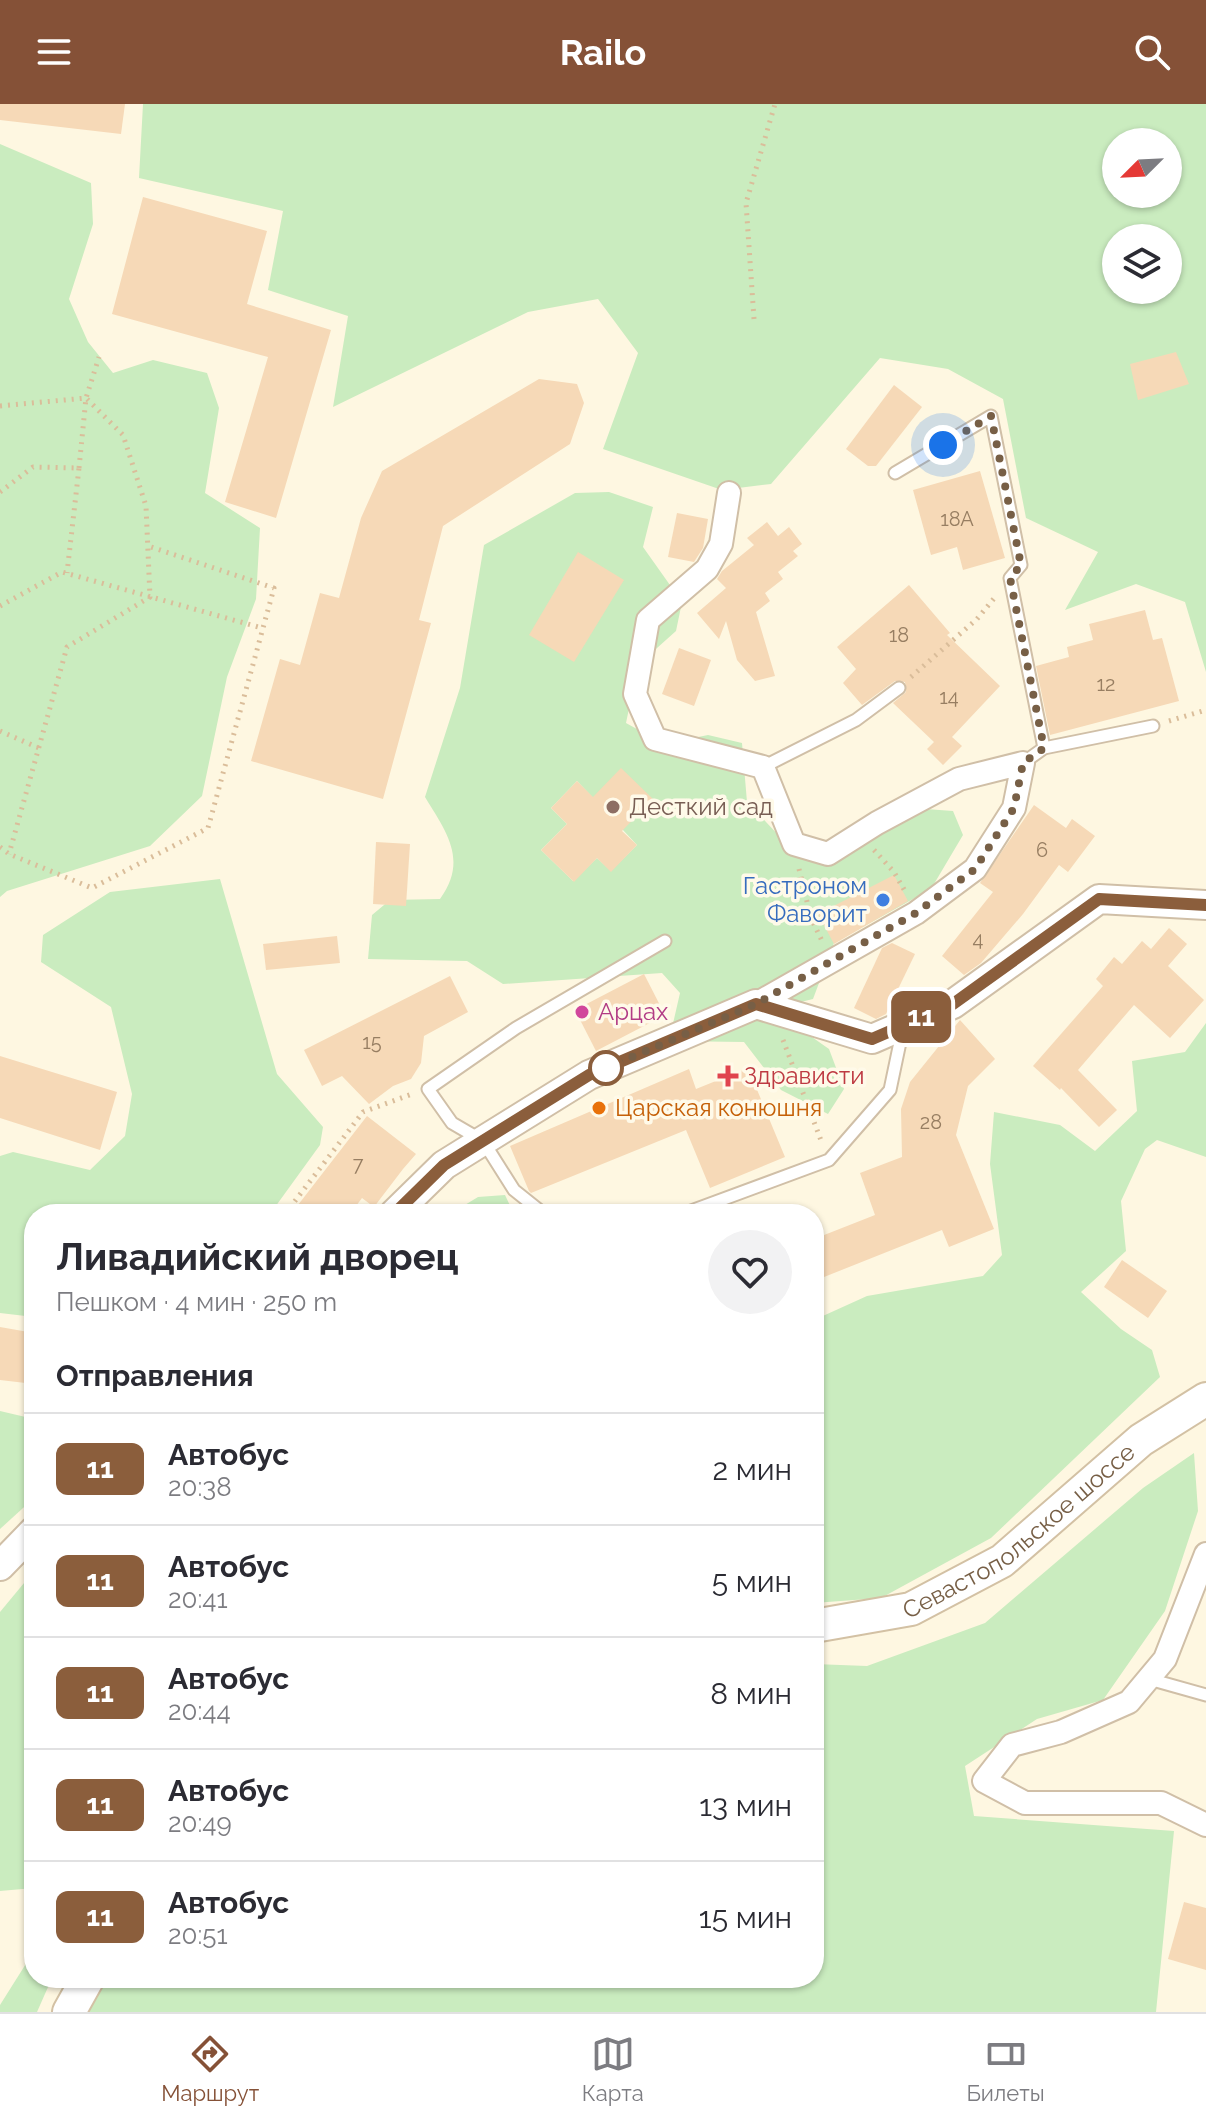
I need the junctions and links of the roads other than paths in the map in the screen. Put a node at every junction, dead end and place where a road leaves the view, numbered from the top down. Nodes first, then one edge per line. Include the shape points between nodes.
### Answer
1 (895, 473) dead end
2 (729, 493) dead end
3 (899, 688) road end
4 (1153, 726) road end
5 (1044, 748) junction
6 (1023, 763) junction
7 (763, 767) junction
8 (1206, 905) edge
9 (665, 941) dead end
10 (764, 1007) junction
11 (904, 1025) junction
12 (483, 1141) junction
13 (404, 1204) edge
14 (532, 1204) edge
15 (710, 1204) edge
16 (1206, 1399) edge
17 (1206, 1417) edge
18 (24, 1541) edge
19 (1206, 1554) edge
20 (0, 1566) edge
21 (824, 1624) edge
22 (824, 1637) edge
23 (1149, 1679) junction
24 (1206, 1695) edge
25 (1206, 1825) edge
26 (59, 1988) edge
27 (82, 1988) edge
28 (46, 2012) edge
29 (69, 2012) edge

1 - 5 lane via 991,416 1021,565 1010,578
2 - 7 street via 721,544 707,569 648,620 635,694 655,739
3 - 7 lane via 856,720
4 - 5 lane
5 - 6 lane
6 - 7 street via 959,779 828,854 794,844
6 - 10 street via 1014,808 975,869 916,913
8 - 11 street via 1099,899 953,1004
9 - 12 lane via 516,1028 428,1089 452,1123
10 - 11 street via 872,1039
10 - 12 street via 589,1075
11 - 15 lane via 890,1090 829,1160
12 - 13 street via 444,1165
12 - 14 lane via 514,1190
16 - 21 main road, Севастопольское шоссе via 1141,1440 1002,1561 911,1609
17 - 22 main road via 1171,1439 990,1586 944,1610 885,1628
18 - 20 street
19 - 23 street via 1165,1659
23 - 24 lane
23 - 25 street via 1129,1702 1061,1732 1012,1745 984,1781 1025,1803 1161,1803
26 - 28 main road
27 - 29 main road

